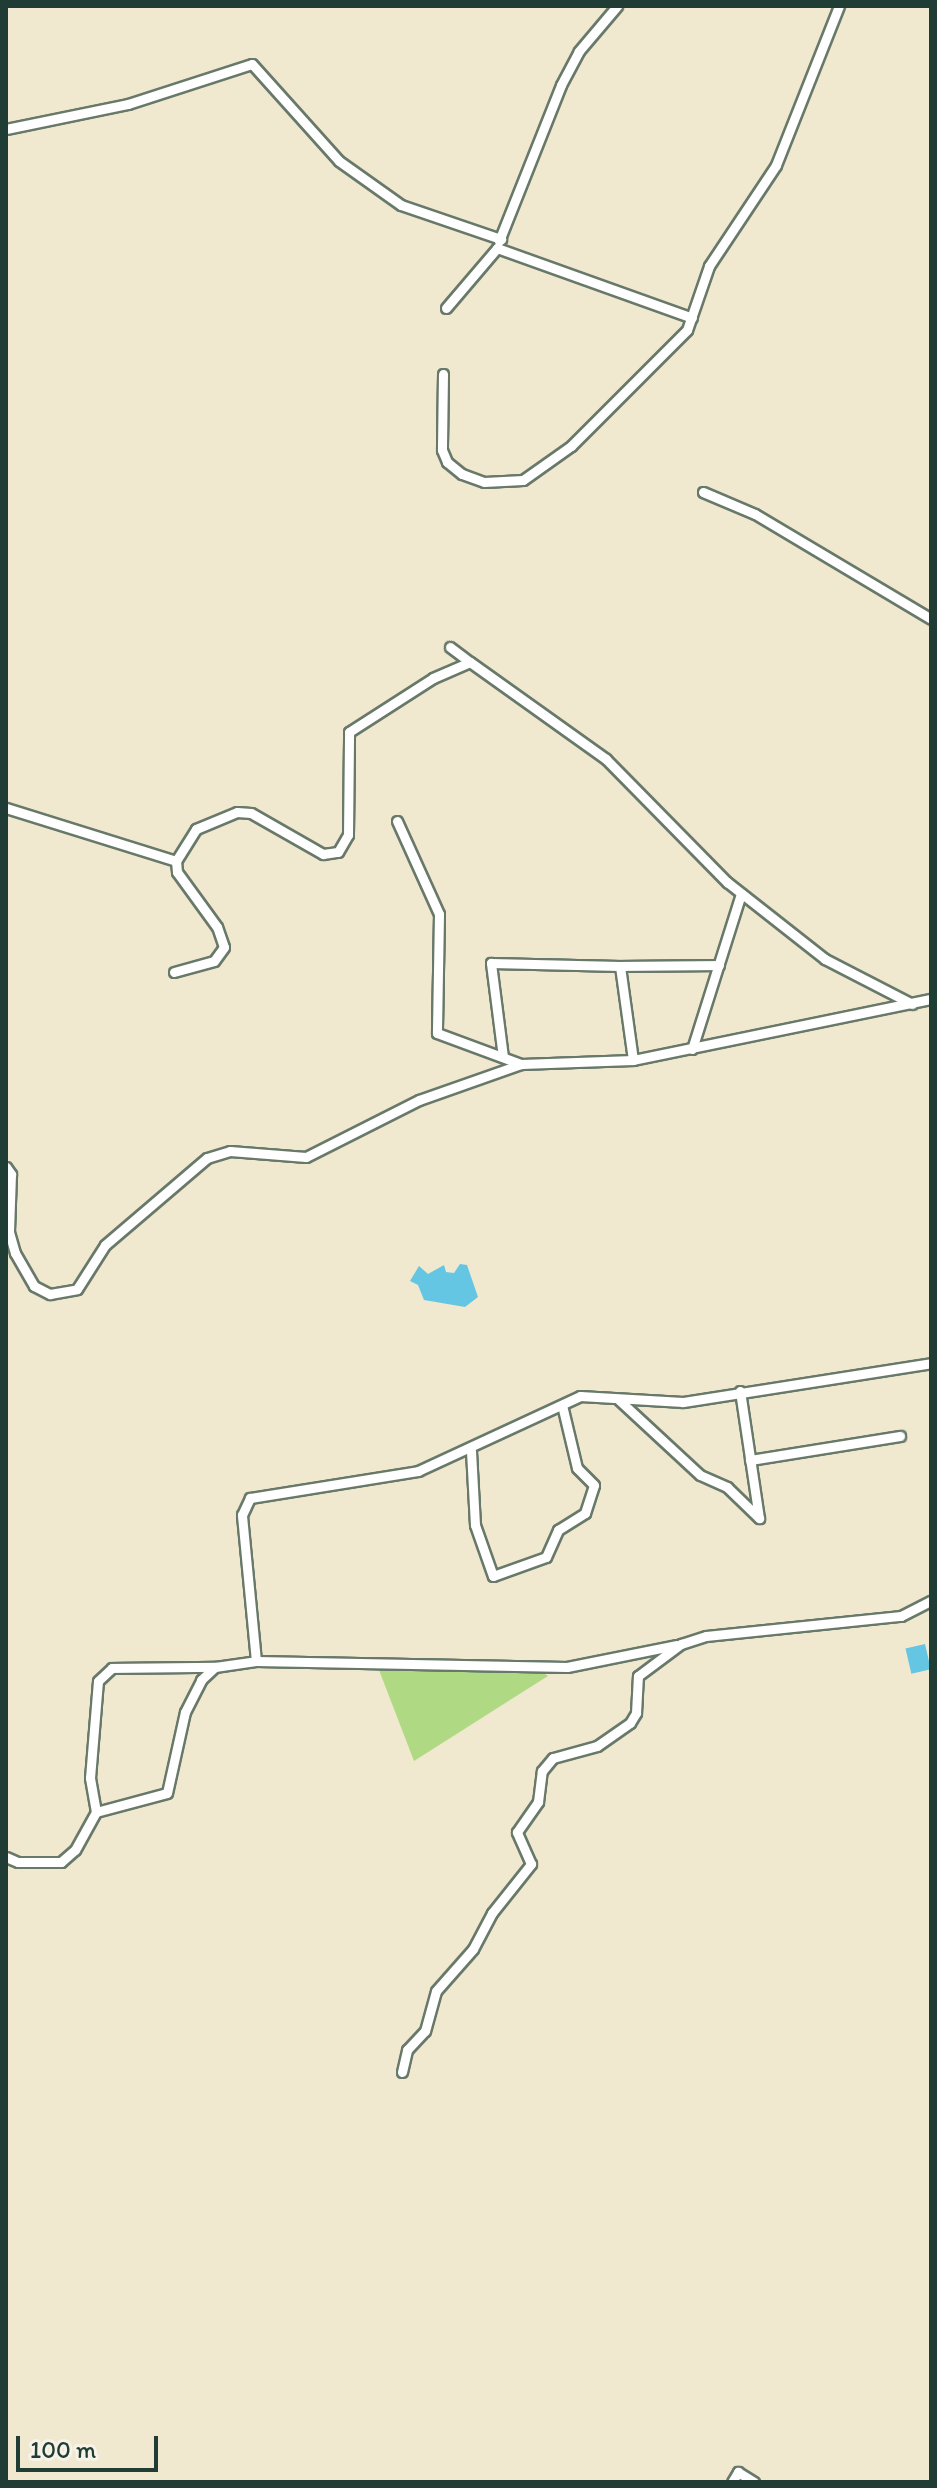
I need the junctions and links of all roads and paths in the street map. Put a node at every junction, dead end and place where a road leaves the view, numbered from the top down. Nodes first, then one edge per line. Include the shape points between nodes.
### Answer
1 (617, 6) edge
2 (839, 6) edge
3 (6, 129) edge
4 (499, 243) junction
5 (446, 308) dead end
6 (692, 318) junction
7 (443, 374) dead end
8 (703, 492) dead end
9 (931, 619) edge
10 (450, 647) dead end
11 (470, 662) junction
12 (6, 808) edge
13 (397, 821) dead end
14 (176, 861) junction
15 (741, 894) junction
16 (719, 965) junction
17 (620, 966) junction
18 (174, 972) dead end
19 (931, 999) edge
20 (912, 1004) junction
21 (692, 1049) junction
22 (503, 1057) junction
23 (633, 1060) junction
24 (521, 1064) junction
25 (6, 1167) edge
26 (931, 1363) edge
27 (740, 1391) junction
28 (619, 1400) junction
29 (562, 1405) junction
30 (900, 1436) dead end
31 (471, 1451) junction
32 (750, 1460) junction
33 (931, 1601) edge
34 (681, 1644) junction
35 (256, 1661) junction
36 (215, 1667) junction
37 (96, 1812) junction
38 (6, 1857) edge
39 (402, 2072) dead end
40 (732, 2482) edge
41 (754, 2482) edge

1 - 4 street via 579,51 561,85
2 - 6 street via 776,165 709,266
3 - 4 street via 128,104 252,64 322,145 401,205
4 - 5 street
4 - 6 street
6 - 7 street via 669,353 547,467 523,480 484,482 447,462 441,439
8 - 9 street via 755,514
10 - 11 street
11 - 14 street via 433,678 349,732 348,835 338,852 323,854 251,813 237,812 196,829
11 - 15 street via 606,759
12 - 14 street
13 - 22 street via 439,914 437,1033
14 - 18 street via 177,872 217,927 224,947 214,961
15 - 16 street
15 - 20 street via 825,959
16 - 17 street
16 - 21 street
17 - 22 street via 491,963
17 - 23 street
19 - 20 street
20 - 21 street
21 - 23 street
22 - 24 street
23 - 24 street
24 - 25 street via 419,1100 306,1157 230,1151 207,1158 105,1245 77,1289 50,1294 34,1286 9,1232 11,1174
26 - 27 street
27 - 28 street via 669,1403
27 - 32 street
28 - 29 street via 580,1396
28 - 32 street via 700,1475 727,1487 759,1518
29 - 31 street
29 - 31 street via 577,1468 594,1485 585,1513 558,1530 546,1557 493,1576 475,1525
30 - 32 street
31 - 35 street via 404,1475 247,1501 242,1515
33 - 34 street via 901,1616 837,1619
34 - 35 street via 567,1667
34 - 39 street via 638,1676 636,1713 630,1723 597,1746 553,1758 542,1771 538,1802 517,1832 531,1864 492,1913 473,1949 436,1991 425,2031 407,2050
35 - 36 street
36 - 37 street via 201,1680 185,1712 167,1793
36 - 37 street via 112,1668 98,1681 90,1778
37 - 38 street via 75,1850 61,1862
40 - 41 street via 738,2472

